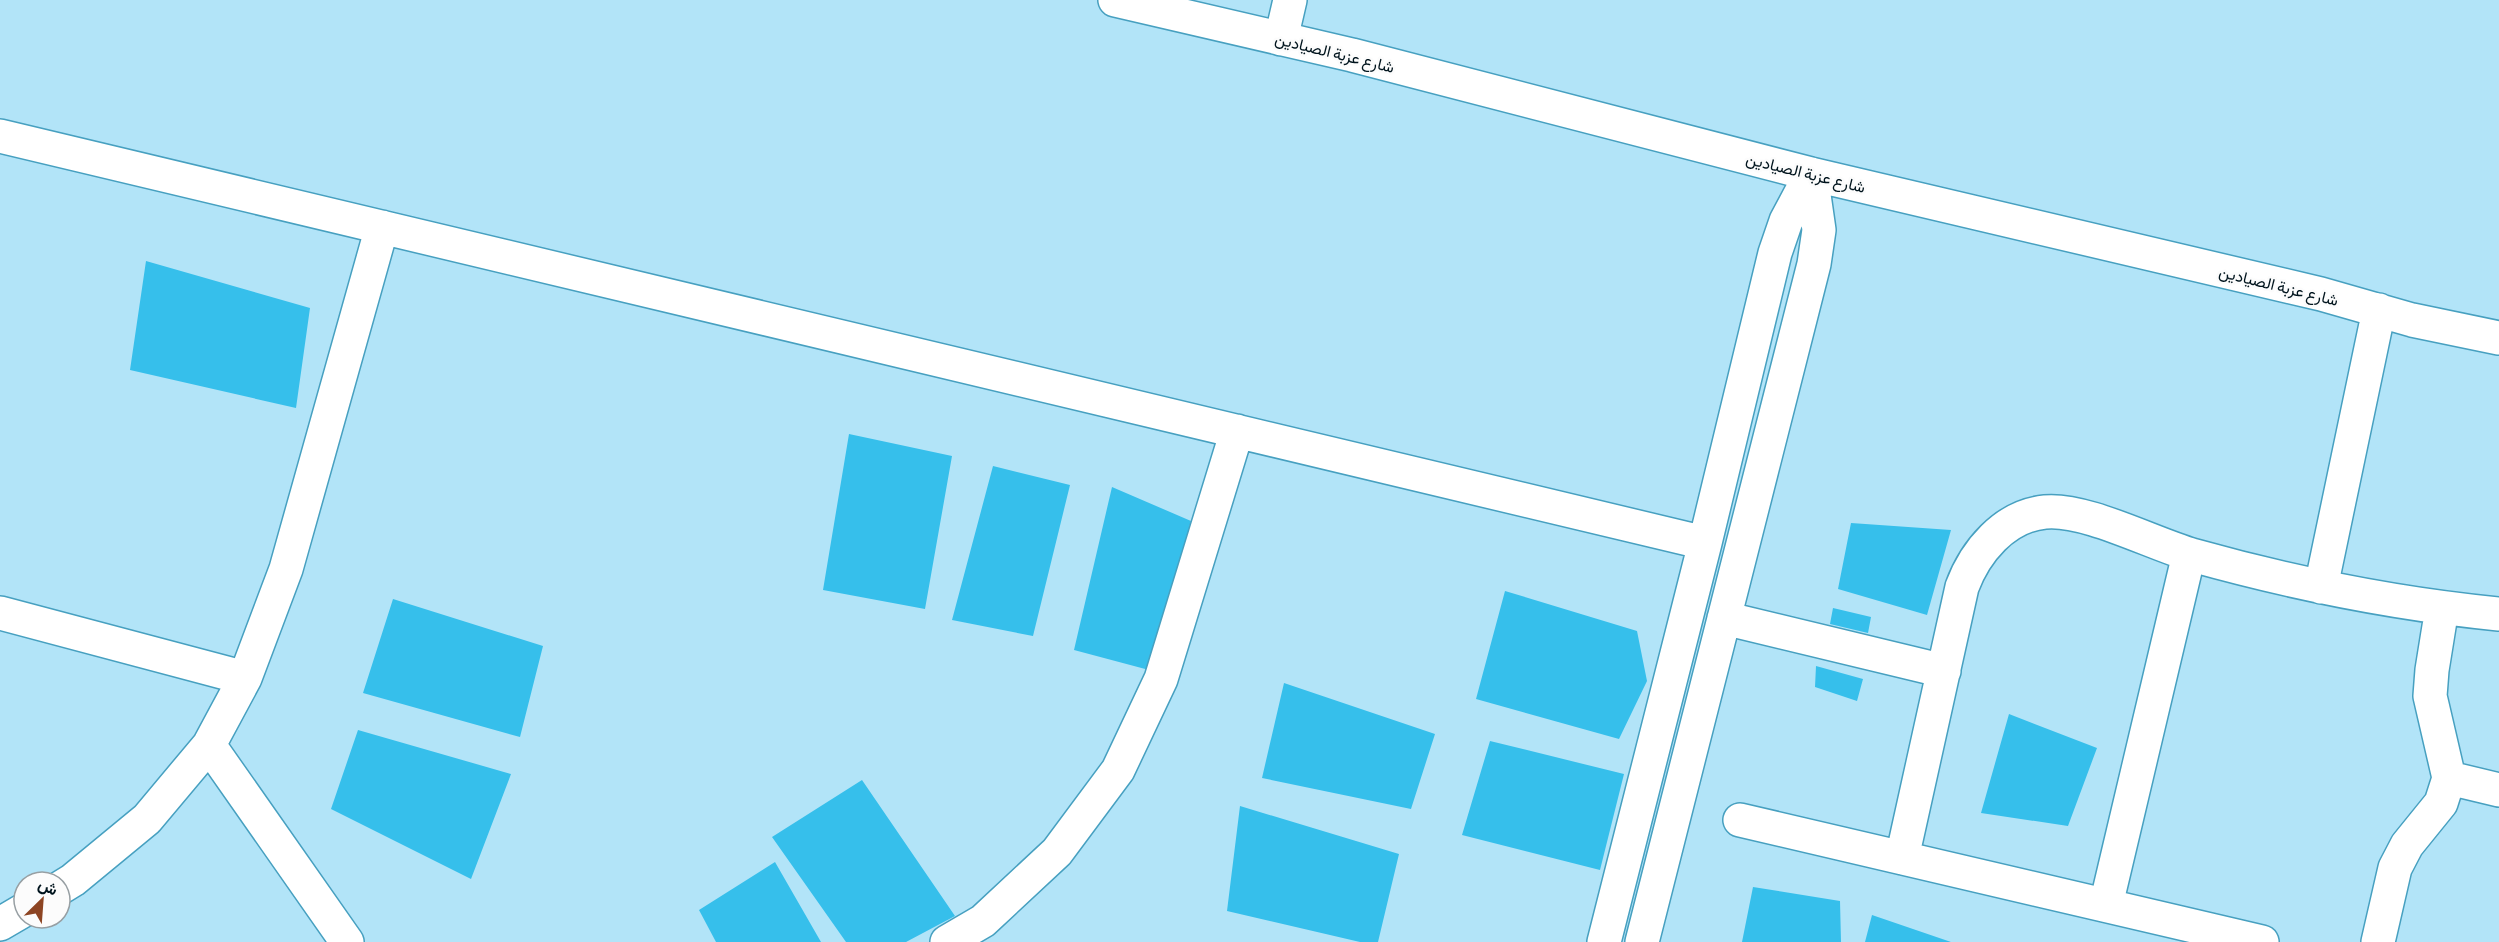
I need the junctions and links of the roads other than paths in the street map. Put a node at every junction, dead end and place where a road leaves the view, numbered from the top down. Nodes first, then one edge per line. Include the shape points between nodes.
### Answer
1 (1115, 0) edge
2 (1290, 0) edge
3 (1281, 39) junction
4 (0, 136) edge
5 (1811, 174) junction
6 (382, 227) junction
7 (2379, 310) junction
8 (2499, 338) edge
9 (1237, 431) junction
10 (1705, 543) junction
11 (2189, 554) junction
12 (2321, 587) junction
13 (2442, 608) junction
14 (0, 613) edge
15 (2499, 614) edge
16 (1724, 618) junction
17 (1944, 671) junction
18 (245, 678) junction
19 (209, 745) junction
20 (2449, 778) junction
21 (2499, 790) edge
22 (1740, 820) dead end
23 (1902, 858) junction
24 (72, 881) edge
25 (2106, 905) junction
26 (347, 942) edge
27 (947, 942) edge
28 (1604, 942) edge
29 (1642, 942) edge
30 (2262, 942) edge
31 (2378, 942) edge

1 - 3 street, شارع عزبة الصيادين
2 - 3 street
3 - 5 street, شارع عزبة الصيادين
4 - 6 street
5 - 7 street, شارع عزبة الصيادين
5 - 10 street via 1786,221 1775,253
5 - 16 street via 1819,230 1814,264
6 - 9 street
6 - 18 street via 286,569
7 - 8 street, شارع عزبة الصيادين
7 - 12 street
9 - 10 street
9 - 27 street via 1161,679 1118,770 1057,852 982,921
10 - 28 street
11 - 12 street
11 - 17 street via 2072,513 2042,512 2012,523 1987,543 1968,571
11 - 25 street
12 - 13 street
13 - 15 street
13 - 20 street via 2430,696
14 - 18 street
16 - 17 street
16 - 29 street
17 - 23 street
18 - 19 street
19 - 24 street via 147,819
19 - 26 street
20 - 21 street
20 - 31 street via 2440,803 2407,845 2395,868
22 - 23 street
23 - 25 street
25 - 30 street

